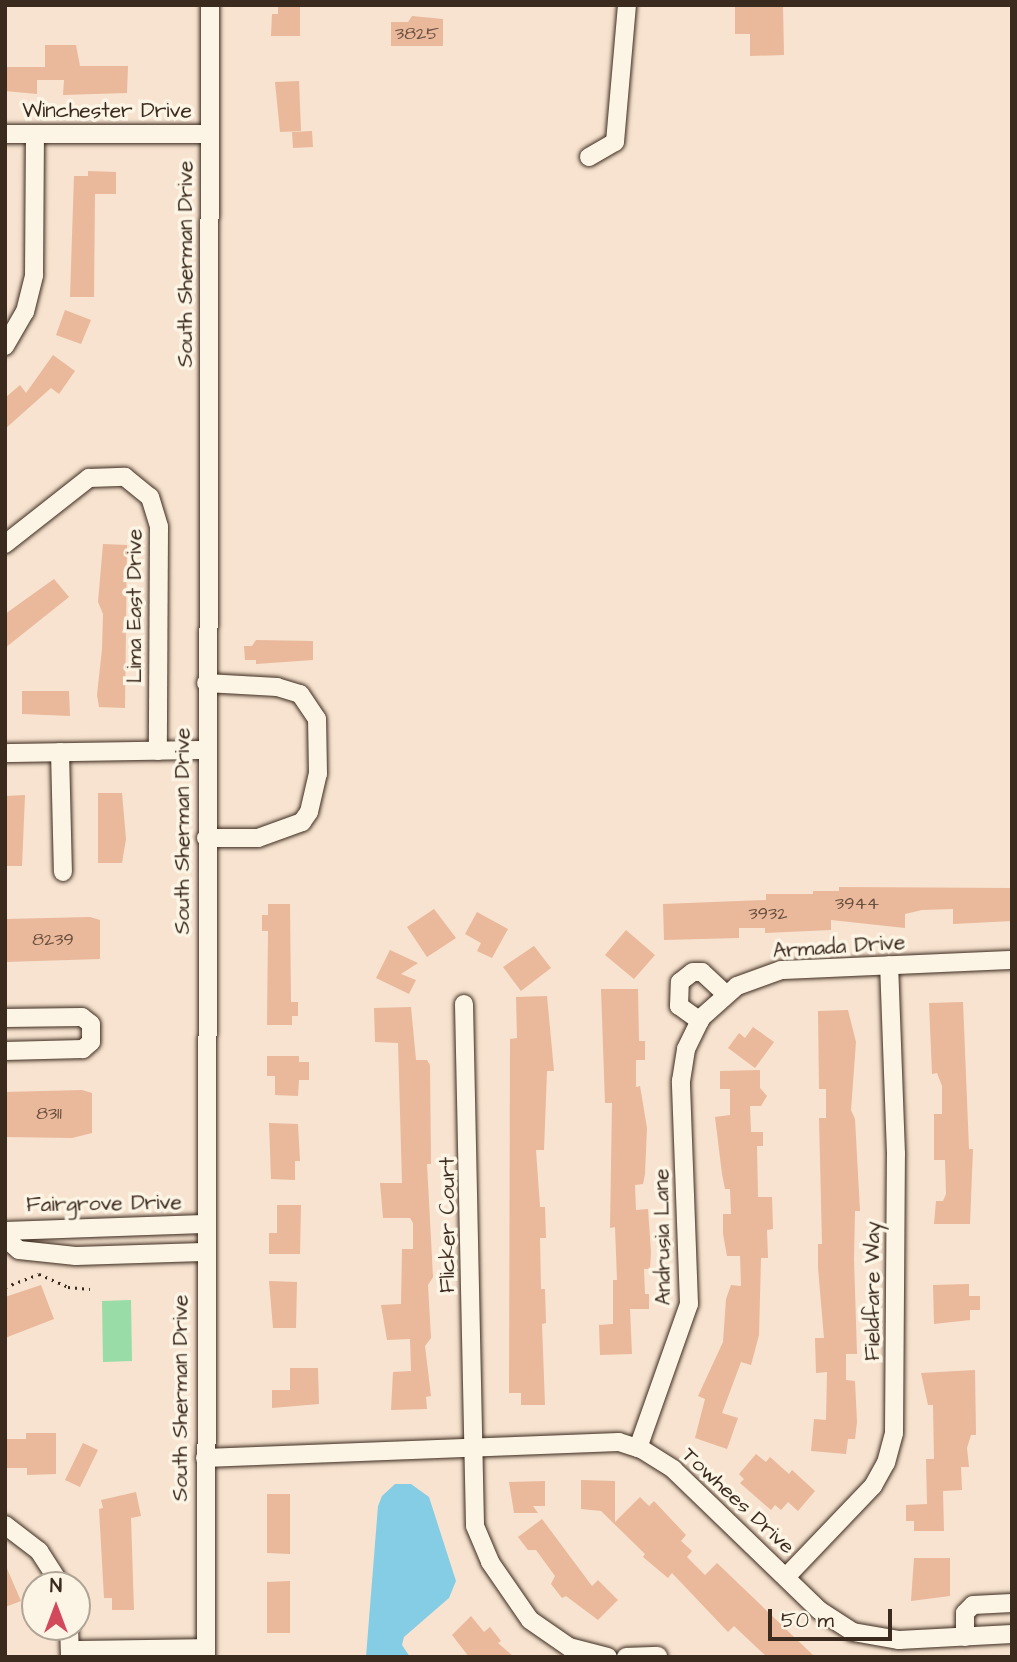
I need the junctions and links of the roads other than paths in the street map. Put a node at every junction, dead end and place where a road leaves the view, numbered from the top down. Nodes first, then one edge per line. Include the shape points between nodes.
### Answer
1 (210, 5) edge
2 (627, 5) edge
3 (5, 134) edge
4 (35, 134) junction
5 (209, 134) junction
6 (589, 157) dead end
7 (5, 346) edge
8 (5, 544) edge
9 (206, 683) junction
10 (206, 750) junction
11 (158, 751) junction
12 (60, 752) junction
13 (5, 753) edge
14 (206, 838) junction
15 (63, 872) dead end
16 (1012, 960) edge
17 (889, 965) junction
18 (726, 994) junction
19 (464, 1004) dead end
20 (5, 1018) edge
21 (700, 1021) junction
22 (5, 1051) edge
23 (204, 1224) junction
24 (5, 1231) edge
25 (5, 1238) edge
26 (203, 1252) junction
27 (470, 1446) junction
28 (638, 1448) junction
29 (205, 1458) junction
30 (5, 1525) edge
31 (52, 1571) edge
32 (786, 1577) junction
33 (1012, 1603) edge
34 (1012, 1634) edge
35 (965, 1637) junction
36 (206, 1652) edge
37 (70, 1653) edge
38 (658, 1656) edge
39 (608, 1657) edge
40 (626, 1657) edge

1 - 5 street, South Sherman Drive
2 - 6 street via 615,142
3 - 4 street, Winchester Drive
4 - 5 street, Winchester Drive
4 - 7 street via 34,275 25,312
5 - 9 street, South Sherman Drive
8 - 11 street, Lima East Drive via 79,483 104,474 125,477 142,487 158,515
9 - 10 street, South Sherman Drive
9 - 14 street via 277,687 300,694 317,719 318,774 302,822 258,838
10 - 11 street
10 - 14 street, South Sherman Drive
11 - 12 street
12 - 13 street
12 - 15 street
14 - 23 street, South Sherman Drive
16 - 17 street, Armada Drive
17 - 18 street, Armada Drive via 781,970 753,978
17 - 32 street, Fieldfare Way via 896,1154 894,1433 886,1463 873,1486
18 - 21 street, Andrusia Lane
18 - 21 street via 709,975 693,972 685,977 678,986 677,999 681,1009
19 - 27 street, Flicker Court via 471,1190
20 - 22 street via 82,1017 91,1024 91,1042 83,1049
21 - 28 street, Andrusia Lane via 686,1049 681,1081 689,1304
23 - 24 street, Fairgrove Drive
23 - 26 street, South Sherman Drive
25 - 26 street, Fairgrove Drive via 19,1250 54,1254
26 - 29 street, South Sherman Drive
27 - 28 street, Towhees Drive via 593,1440
27 - 29 street, Towhees Drive
27 - 39 street, Flicker Court via 474,1519 490,1562 530,1620 548,1635 576,1650
28 - 32 street, Towhees Drive via 673,1469
29 - 36 street, South Sherman Drive
30 - 31 street via 40,1551
32 - 35 street, Towhees Drive via 819,1610 853,1632 883,1639
33 - 35 street via 973,1605 965,1613
34 - 35 street, Towhees Drive
36 - 37 street
38 - 40 street

